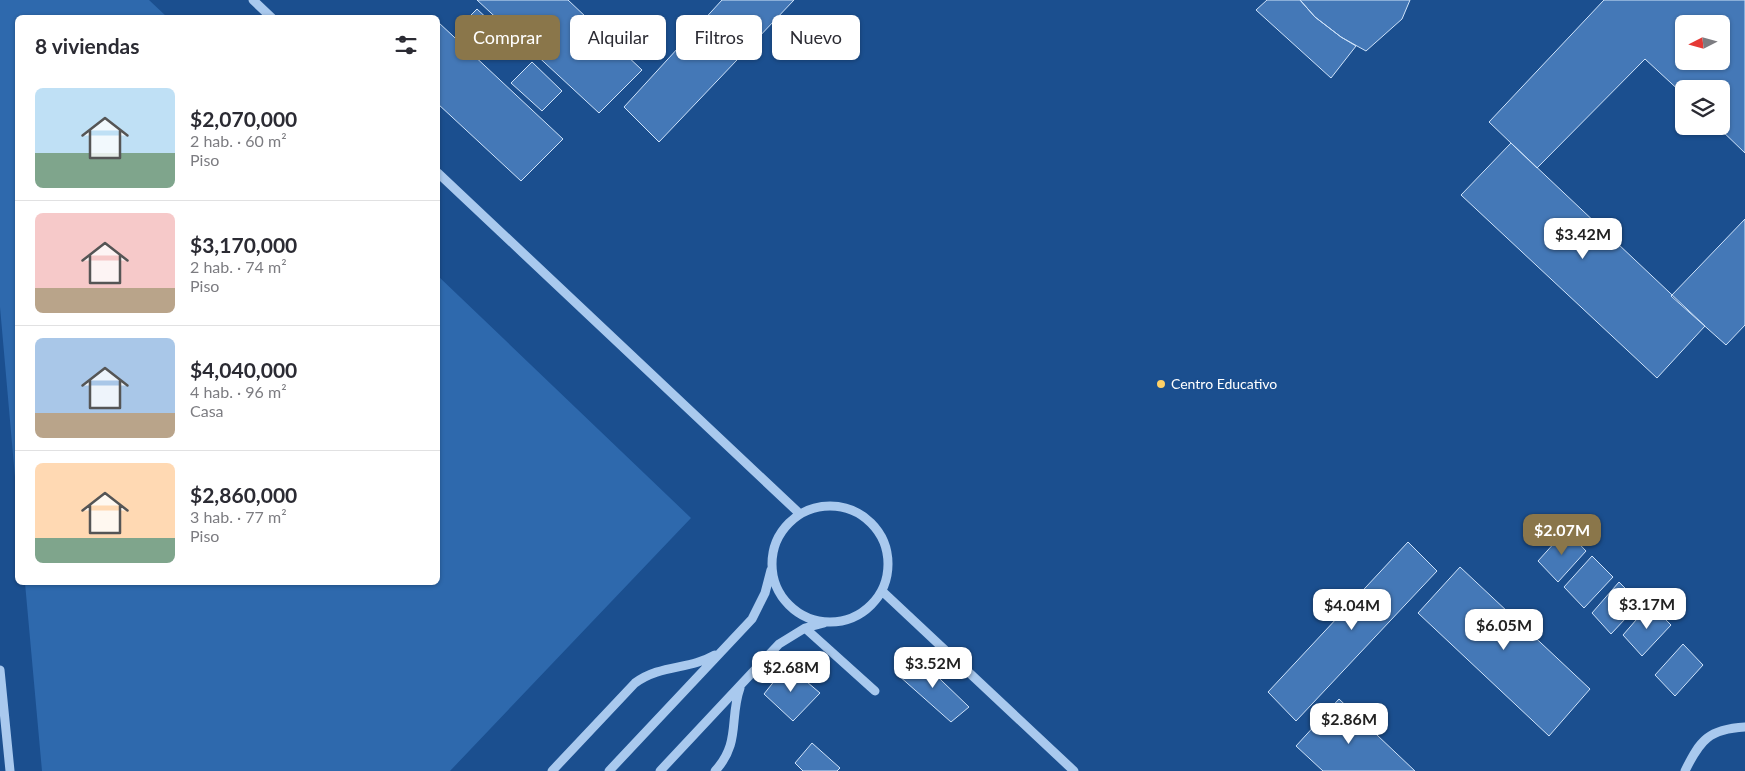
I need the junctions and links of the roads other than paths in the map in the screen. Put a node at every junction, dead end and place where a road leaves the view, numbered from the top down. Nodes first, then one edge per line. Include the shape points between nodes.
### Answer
1 (253, 0) edge
2 (269, 15) edge
3 (440, 175) edge
4 (800, 514) junction
5 (772, 564) junction
6 (882, 591) junction
7 (839, 622) junction
8 (806, 628) junction
9 (724, 648) junction
10 (0, 670) edge
11 (751, 674) junction
12 (875, 691) dead end
13 (1745, 727) edge
14 (10, 771) edge
15 (552, 771) edge
16 (609, 771) edge
17 (660, 771) edge
18 (715, 771) edge
19 (1074, 771) edge
20 (1685, 771) edge

1 - 2 street
3 - 4 street
4 - 5 street via 775,545
4 - 6 street via 819,506 839,506 856,512 871,523 882,538 887,555
5 - 7 street via 776,584 786,602 802,615 821,622
5 - 9 street via 760,606
6 - 7 street via 871,606
6 - 19 street
7 - 8 street
8 - 11 street via 779,644
8 - 12 street
9 - 15 street via 703,661 667,667 635,683
9 - 16 street
10 - 14 street
11 - 17 street
11 - 18 street via 738,695 728,755
13 - 20 street via 1724,728 1697,746

